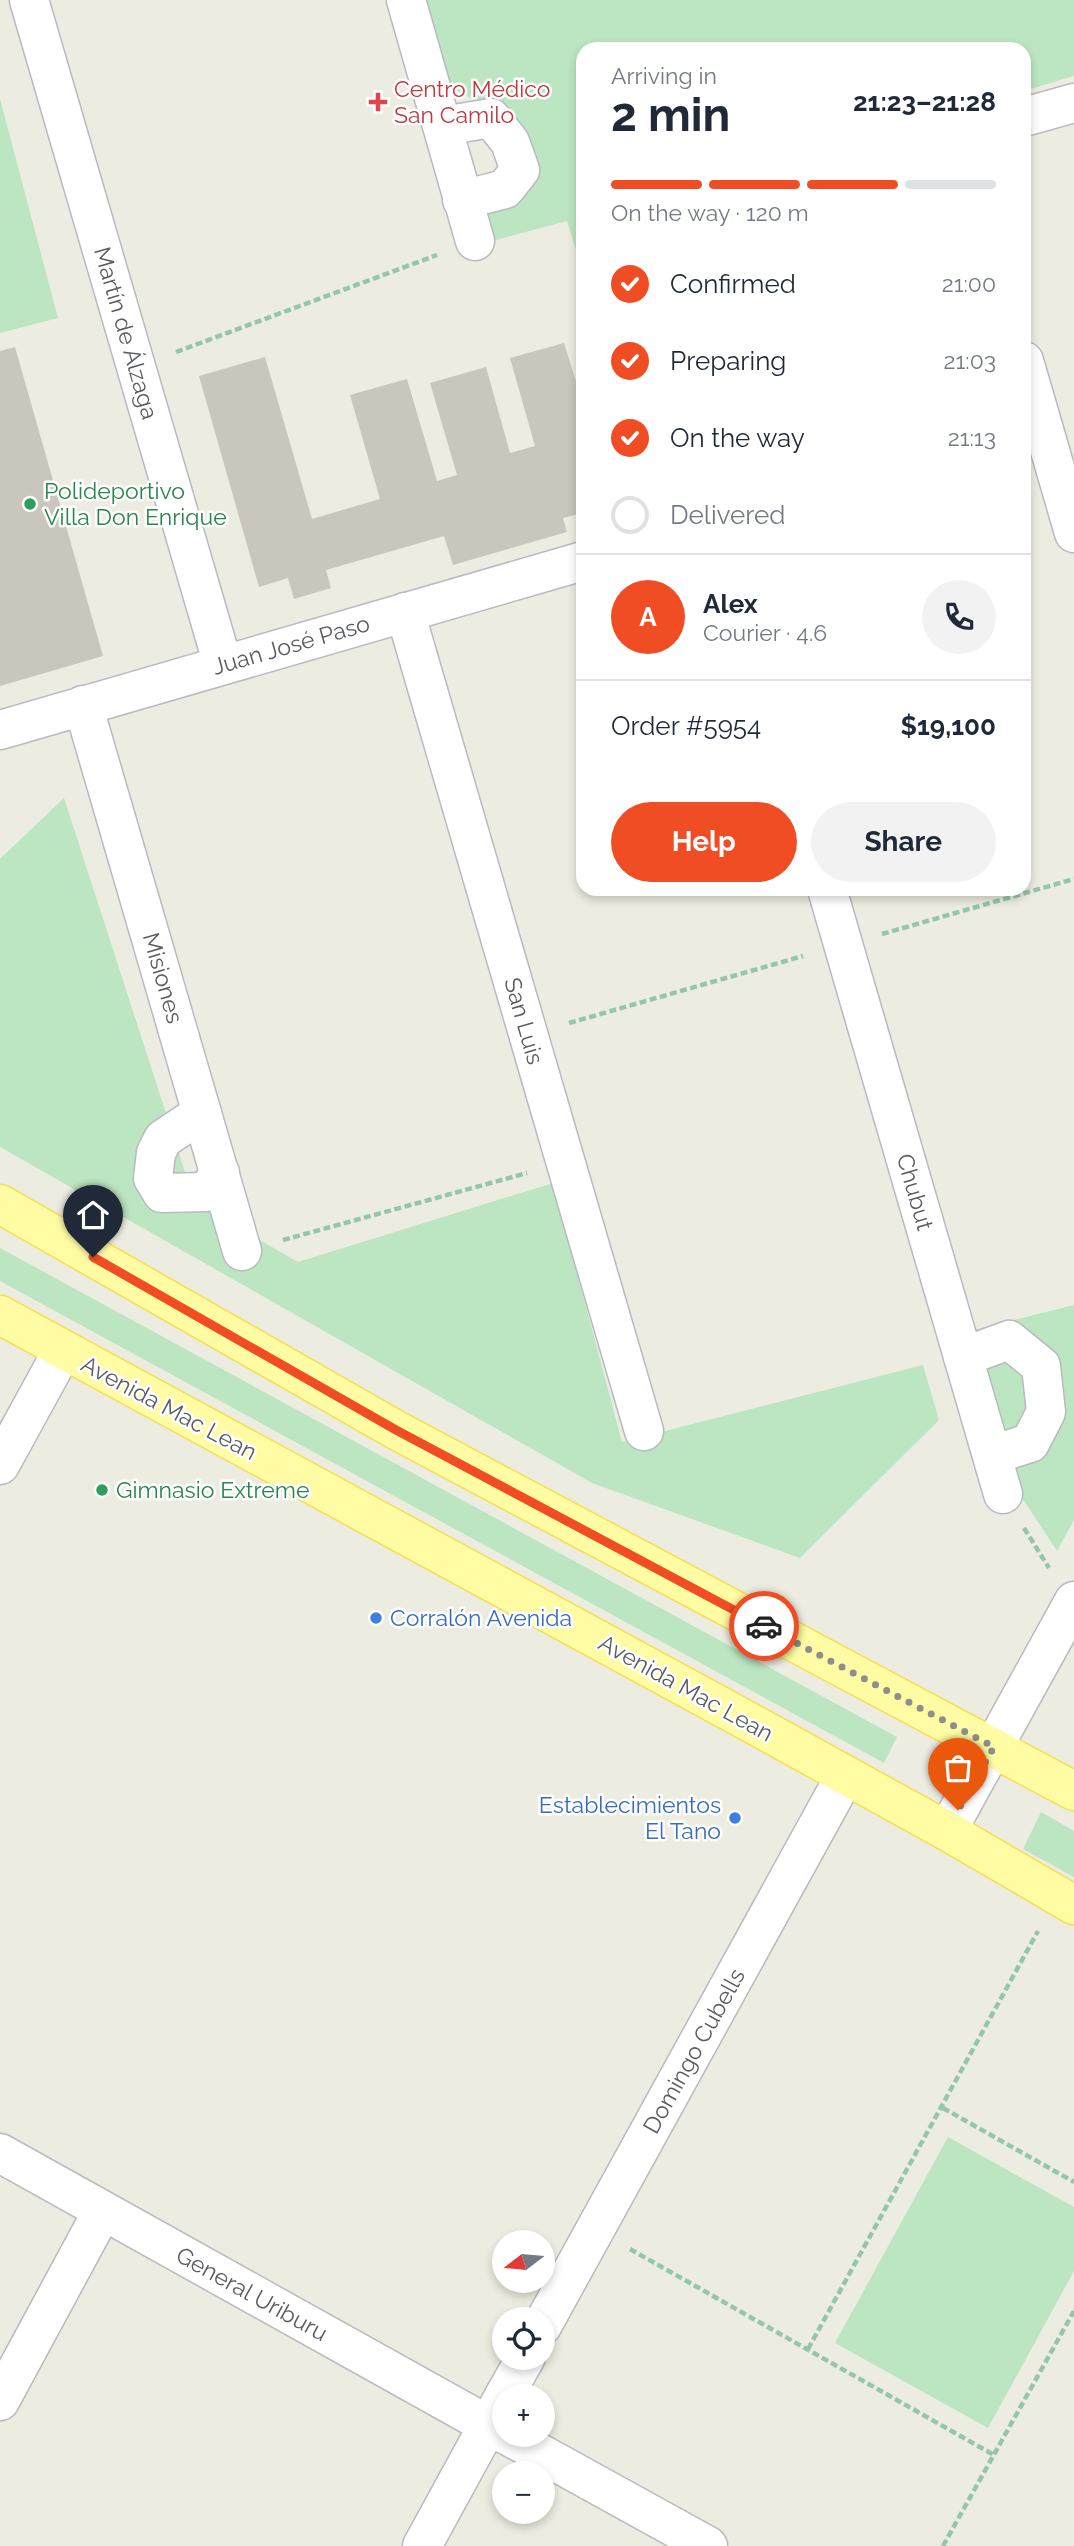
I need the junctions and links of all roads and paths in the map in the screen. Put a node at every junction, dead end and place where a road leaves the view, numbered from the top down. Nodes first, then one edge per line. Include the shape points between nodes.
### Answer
1 (29, 0) edge
2 (406, 0) edge
3 (1074, 103) edge
4 (1031, 115) edge
5 (443, 125) junction
6 (462, 200) junction
7 (475, 241) joint
8 (136, 367) junction
9 (1033, 430) edge
10 (1074, 533) edge
11 (576, 563) edge
12 (405, 612) junction
13 (223, 666) junction
14 (83, 705) junction
15 (0, 730) edge
16 (829, 896) edge
17 (202, 1113) junction
18 (565, 1162) junction
19 (220, 1173) junction
20 (0, 1204) edge
21 (242, 1251) joint
22 (0, 1315) edge
23 (63, 1350) junction
24 (963, 1357) junction
25 (644, 1431) dead end
26 (992, 1455) junction
27 (0, 1465) edge
28 (1003, 1494) joint
29 (1073, 1603) edge
30 (994, 1747) junction
31 (845, 1776) junction
32 (1074, 1791) edge
33 (947, 1831) junction
34 (1065, 1901) edge
35 (943, 2108) junction
36 (0, 2153) edge
37 (1074, 2182) edge
38 (102, 2212) junction
39 (596, 2230) junction
40 (553, 2307) edge
41 (1074, 2311) edge
42 (808, 2349) junction
43 (0, 2401) edge
44 (492, 2412) edge
45 (492, 2432) edge
46 (549, 2447) edge
47 (994, 2455) junction
48 (422, 2546) edge
49 (708, 2546) edge
50 (943, 2546) edge

1 - 8 street, Martín de Álzaga
2 - 5 street
3 - 4 street
5 - 6 street
5 - 6 street via 491,118 510,142 520,170 505,189
6 - 7 street
7 - 8 path
8 - 13 street, Martín de Álzaga
9 - 10 street
11 - 12 street, Juan José Paso
12 - 13 street, Juan José Paso
12 - 18 street, San Luis
13 - 14 street, Juan José Paso
14 - 15 street, Juan José Paso
14 - 17 street, Misiones
16 - 24 street, Chubut
17 - 19 street, Misiones
17 - 19 street via 163,1139 153,1178 162,1193 206,1192
18 - 21 path
18 - 25 street, San Luis
19 - 21 street, Misiones
20 - 30 main road via 396,1430
22 - 23 main road, Avenida Mac Lean
23 - 27 street
23 - 31 main road, Avenida Mac Lean
24 - 26 street, Chubut
24 - 26 street via 1009,1339 1041,1366 1046,1412 1030,1443
26 - 28 street, Chubut
28 - 29 path
29 - 30 street
30 - 32 main road
30 - 33 street
31 - 33 main road, Avenida Mac Lean
31 - 39 street, Domingo Cubells
33 - 34 main road, Avenida Mac Lean
34 - 35 path
35 - 37 path
35 - 42 path
36 - 38 street, General Uriburu
38 - 43 street
38 - 44 street, General Uriburu
39 - 40 street, Domingo Cubells
39 - 42 path
41 - 47 path
42 - 47 path
45 - 48 street
46 - 49 street, General Uriburu
47 - 50 path

